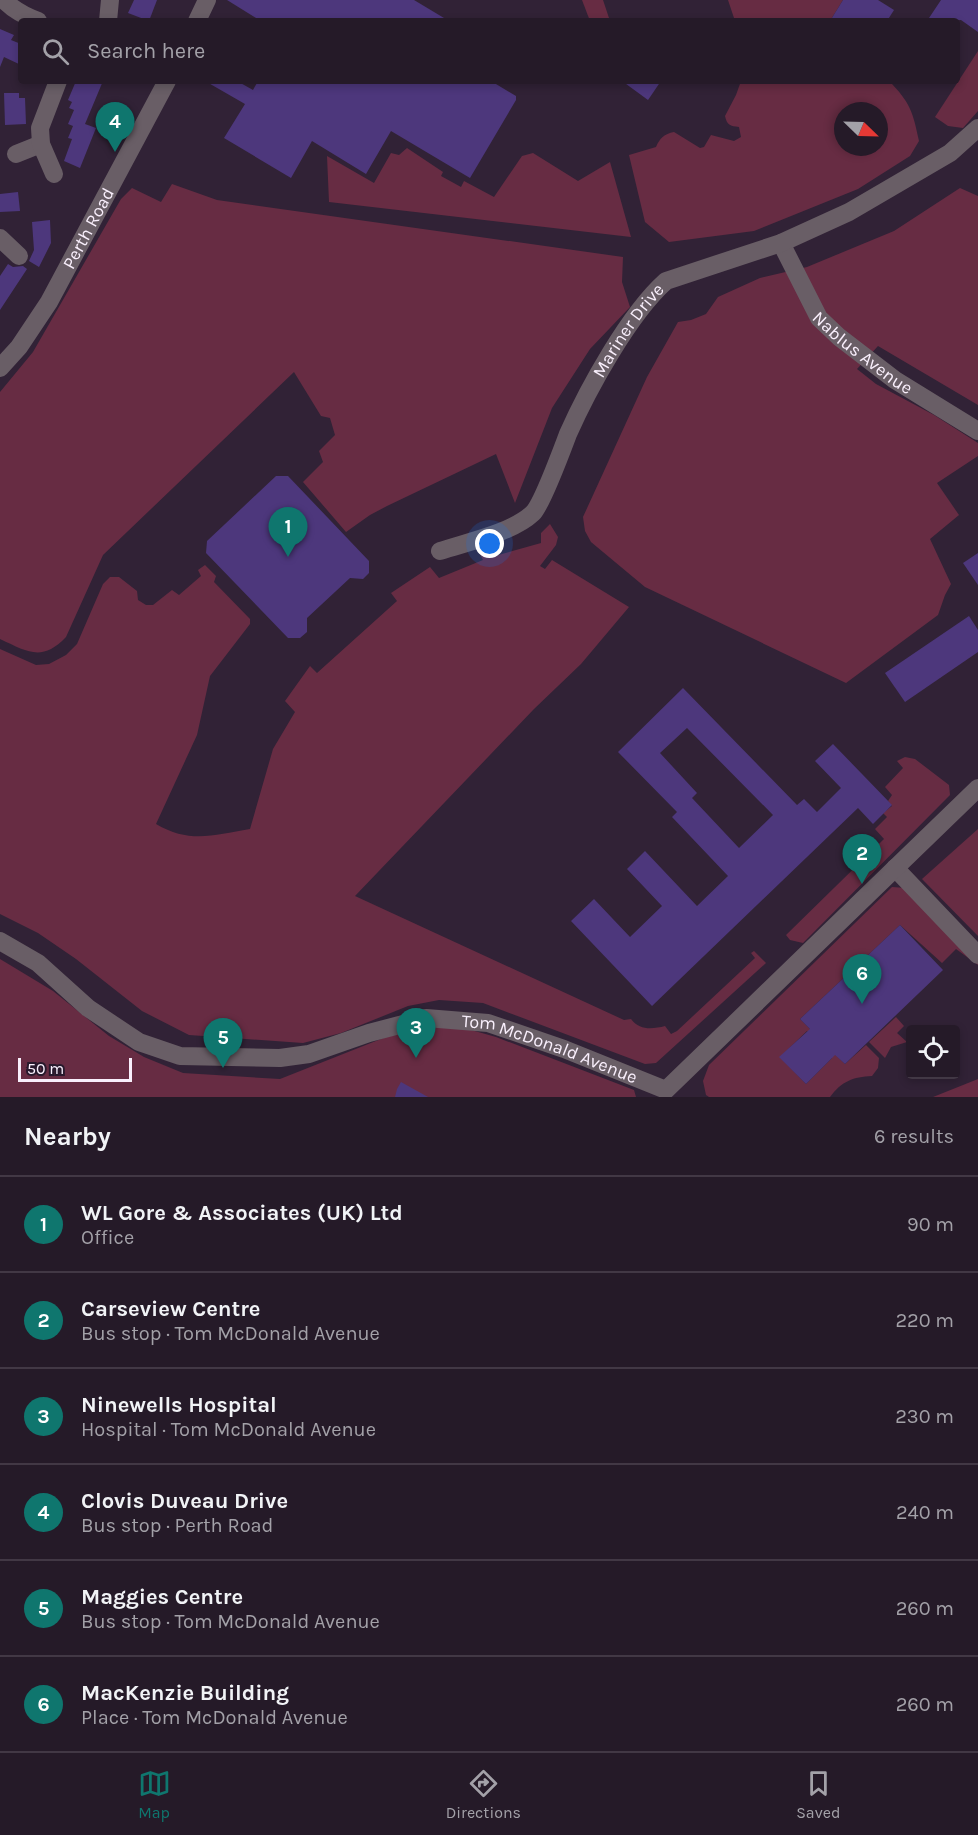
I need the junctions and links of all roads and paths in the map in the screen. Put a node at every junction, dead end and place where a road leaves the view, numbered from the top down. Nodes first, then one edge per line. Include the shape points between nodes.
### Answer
1 (4, 0) edge
2 (110, 0) edge
3 (207, 0) edge
4 (29, 18) edge
5 (108, 18) edge
6 (198, 18) edge
7 (57, 84) edge
8 (165, 84) edge
9 (978, 128) edge
10 (41, 144) junction
11 (16, 154) dead end
12 (54, 174) dead end
13 (1, 242) edge
14 (781, 243) junction
15 (19, 256) dead end
16 (0, 368) edge
17 (978, 431) edge
18 (440, 551) dead end
19 (978, 788) edge
20 (895, 868) junction
21 (0, 941) edge
22 (978, 955) edge

1 - 4 street
2 - 5 street
3 - 6 street
7 - 10 street via 40,128
8 - 16 street, Perth Road via 49,302
9 - 14 street, Mariner Drive via 940,159 849,212
10 - 11 street
10 - 12 street
13 - 15 street
14 - 17 street, Nablus Avenue via 819,318 895,380
14 - 18 street, Mariner Drive via 666,281 658,288 622,335 577,413 534,512 512,527
19 - 20 street, Tom McDonald Avenue
20 - 21 street, Tom McDonald Avenue via 666,1090 488,1023 426,1018 309,1054 280,1058 180,1056 139,1042 88,1008 38,963
20 - 22 street

